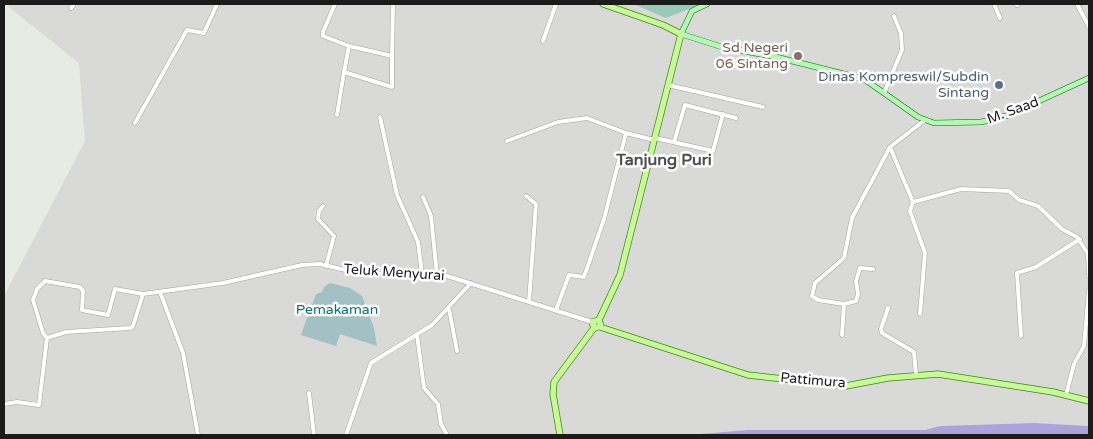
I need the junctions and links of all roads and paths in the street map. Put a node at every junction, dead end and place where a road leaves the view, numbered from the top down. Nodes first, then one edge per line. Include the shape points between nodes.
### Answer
1 (217, 4) edge
2 (335, 4) edge
3 (393, 4) edge
4 (556, 4) edge
5 (603, 4) edge
6 (707, 4) edge
7 (994, 4) edge
8 (1077, 4) edge
9 (894, 16) dead end
10 (1000, 18) dead end
11 (1089, 27) edge
12 (681, 34) junction
13 (543, 41) dead end
14 (349, 46) junction
15 (392, 56) junction
16 (344, 72) junction
17 (1089, 78) edge
18 (668, 85) junction
19 (884, 93) junction
20 (763, 106) dead end
21 (723, 114) junction
22 (338, 115) dead end
23 (380, 117) dead end
24 (736, 118) dead end
25 (925, 120) junction
26 (135, 123) dead end
27 (626, 133) junction
28 (655, 139) junction
29 (507, 141) dead end
30 (674, 142) junction
31 (890, 147) junction
32 (526, 196) dead end
33 (423, 197) dead end
34 (913, 202) junction
35 (323, 206) dead end
36 (1080, 239) junction
37 (326, 266) junction
38 (873, 269) dead end
39 (422, 274) junction
40 (437, 275) junction
41 (1089, 276) edge
42 (471, 283) junction
43 (1089, 290) edge
44 (160, 292) junction
45 (143, 294) junction
46 (530, 302) junction
47 (844, 304) junction
48 (888, 308) dead end
49 (449, 309) junction
50 (556, 310) junction
51 (920, 314) dead end
52 (596, 326) junction
53 (842, 334) dead end
54 (417, 335) junction
55 (1021, 336) dead end
56 (47, 338) junction
57 (457, 351) dead end
58 (916, 375) junction
59 (309, 393) dead end
60 (1066, 395) junction
61 (1089, 401) edge
62 (4, 404) edge
63 (198, 435) edge
64 (314, 435) edge
65 (346, 435) edge
66 (447, 435) edge
67 (560, 435) edge

1 - 26 street via 204,33 187,30
2 - 14 street via 322,34
3 - 15 street
4 - 13 street
5 - 12 main road via 663,24
6 - 12 street via 692,11
7 - 10 street
8 - 11 street
9 - 19 street via 901,34 902,50
12 - 18 main road
12 - 19 street, M. Saad via 717,46 864,79
14 - 15 street
14 - 16 street
15 - 16 street via 392,87
16 - 22 street
17 - 25 street, M. Saad via 1006,116 981,122 934,123
18 - 20 street
18 - 28 main road
19 - 25 street, M. Saad
21 - 24 street
21 - 30 street via 713,150
21 - 30 street via 685,105
23 - 39 street via 397,195 418,242
25 - 31 street
27 - 28 street
27 - 29 street via 582,118 558,122
27 - 50 street via 604,219 584,277 569,275
28 - 30 street
28 - 52 main road via 620,275
31 - 34 street
31 - 47 street via 852,218 844,258 812,288 814,298
32 - 46 street via 536,204
33 - 40 street via 431,216
34 - 36 street via 961,189 1009,191 1019,200 1038,206 1062,229
34 - 51 street via 910,211 925,253
35 - 37 street via 318,219 334,236
36 - 41 street via 1088,254
36 - 55 street via 1036,267 1017,273
37 - 39 street, Teluk Menyurai via 351,272
37 - 44 street, Teluk Menyurai via 314,263 290,266 222,283
38 - 47 street via 861,266 856,281 857,299
39 - 40 street, Teluk Menyurai
40 - 42 street, Teluk Menyurai
42 - 46 street, Teluk Menyurai
42 - 49 street
43 - 60 street via 1084,346 1075,362
44 - 45 street, Teluk Menyurai
44 - 63 street via 183,354
45 - 56 street via 130,328 66,332
45 - 56 street, Teluk Menyurai via 115,289 108,315 82,310 83,291 80,287 45,281 33,300
46 - 50 street, Teluk Menyurai
47 - 53 street
48 - 58 street via 882,333 914,352
49 - 54 street
49 - 57 street
50 - 52 street, Teluk Menyurai
52 - 58 main road, Pattimura via 748,375 846,386
52 - 67 main road via 557,376 553,387
54 - 65 street via 371,363
54 - 66 street via 424,388 438,404 441,424
56 - 62 street via 39,405
58 - 60 main road, Pattimura via 954,376
59 - 64 street
60 - 61 main road, Pattimura

